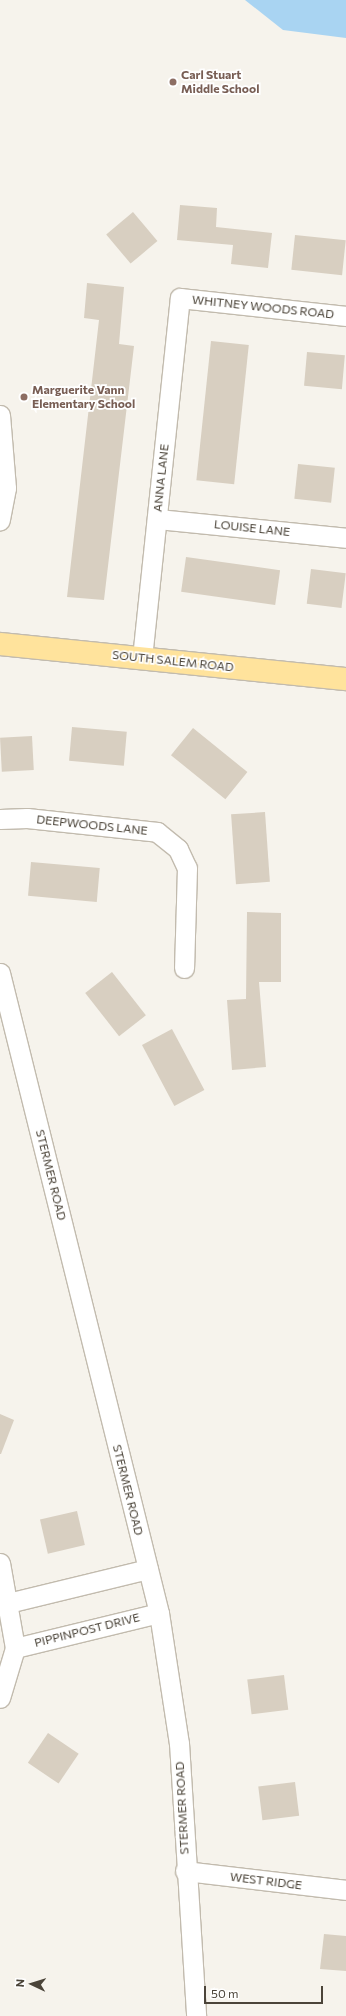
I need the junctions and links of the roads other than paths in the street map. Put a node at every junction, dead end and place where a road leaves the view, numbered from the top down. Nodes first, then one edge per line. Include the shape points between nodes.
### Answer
1 (180, 298) joint
2 (346, 316) edge
3 (0, 415) edge
4 (157, 519) junction
5 (0, 520) edge
6 (346, 538) edge
7 (0, 644) edge
8 (142, 658) junction
9 (346, 679) edge
10 (0, 819) edge
11 (184, 968) dead end
12 (0, 973) edge
13 (0, 1563) edge
14 (148, 1569) junction
15 (8, 1603) junction
16 (159, 1613) junction
17 (14, 1648) junction
18 (0, 1698) edge
19 (185, 1871) junction
20 (346, 1890) edge
21 (196, 2016) edge

1 - 2 street, WHITNEY WOODS ROAD
1 - 4 street, ANNA LANE
3 - 5 street via 6,488
4 - 6 street, LOUISE LANE
4 - 8 street, ANNA LANE
7 - 8 main road, SOUTH SALEM ROAD
8 - 9 main road, SOUTH SALEM ROAD
10 - 11 street, DEEPWOODS LANE via 27,818 157,832 178,849 187,868
12 - 14 street, STERMER ROAD
13 - 15 street
14 - 15 street
14 - 16 street, STERMER ROAD
15 - 17 street
16 - 17 street, PIPPINPOST DRIVE
16 - 19 street, STERMER ROAD via 179,1743
17 - 18 street
19 - 20 street, WEST RIDGE
19 - 21 street, STERMER ROAD

